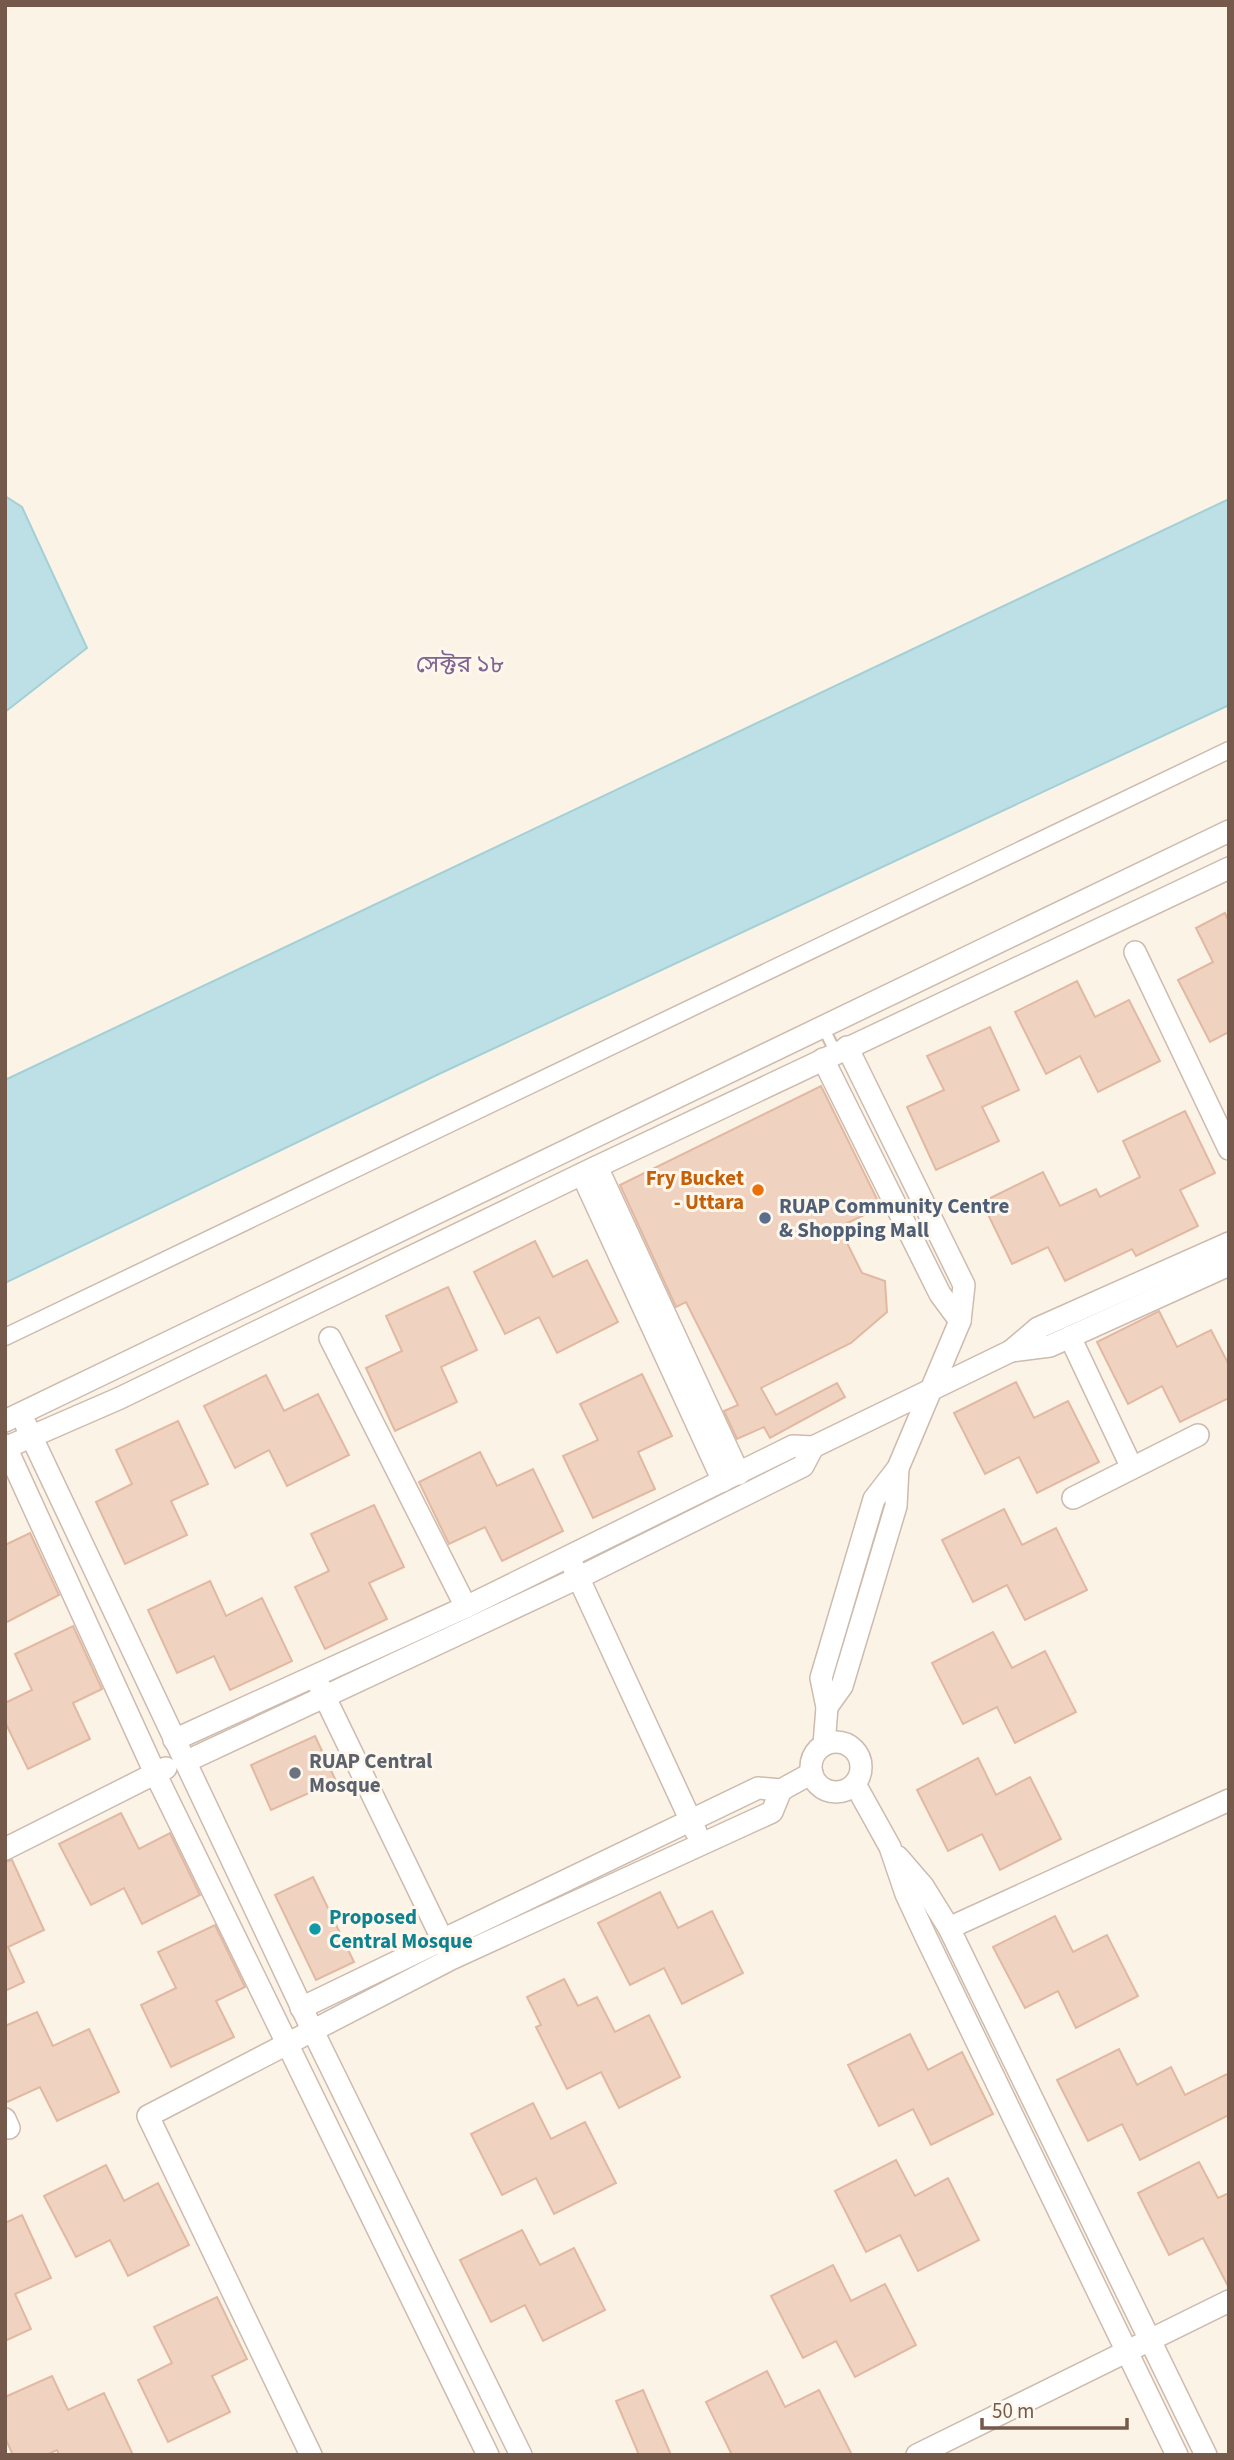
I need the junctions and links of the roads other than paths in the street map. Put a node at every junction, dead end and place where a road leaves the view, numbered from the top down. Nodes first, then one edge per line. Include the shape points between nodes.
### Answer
1 (1229, 750) edge
2 (1229, 831) edge
3 (1229, 868) edge
4 (1135, 952) dead end
5 (823, 1027) junction
6 (835, 1053) junction
7 (579, 1143) junction
8 (1229, 1149) edge
9 (590, 1170) junction
10 (1229, 1243) edge
11 (1229, 1265) edge
12 (1070, 1336) junction
13 (5, 1337) edge
14 (330, 1338) dead end
15 (1012, 1351) junction
16 (929, 1392) junction
17 (13, 1417) edge
18 (1198, 1435) dead end
19 (32, 1436) junction
20 (6, 1447) edge
21 (813, 1447) junction
22 (1132, 1468) junction
23 (731, 1477) junction
24 (1073, 1498) dead end
25 (569, 1557) junction
26 (466, 1607) junction
27 (315, 1675) junction
28 (325, 1697) junction
29 (174, 1740) junction
30 (824, 1745) junction
31 (184, 1761) junction
32 (155, 1773) junction
33 (812, 1773) junction
34 (855, 1784) junction
35 (781, 1790) junction
36 (1229, 1800) edge
37 (702, 1843) junction
38 (890, 1847) junction
39 (5, 1849) edge
40 (949, 1928) junction
41 (443, 1937) junction
42 (451, 1959) junction
43 (301, 2008) junction
44 (312, 2029) junction
45 (285, 2043) junction
46 (1229, 2301) edge
47 (1150, 2340) junction
48 (1126, 2352) junction
49 (311, 2455) edge
50 (488, 2455) edge
51 (521, 2455) edge
52 (917, 2455) edge
53 (1177, 2455) edge
54 (1206, 2455) edge

1 - 13 street
2 - 5 street
3 - 6 street
4 - 8 street
5 - 6 lane
5 - 7 street
6 - 9 street
6 - 16 street via 964,1285 960,1321
7 - 9 street
7 - 17 street
9 - 19 street via 120,1398
9 - 23 street
10 - 15 street via 1038,1328
11 - 12 street
12 - 15 street via 1051,1346
12 - 22 street
14 - 26 street
15 - 16 street
16 - 21 street
16 - 30 street via 898,1468 874,1499 821,1678 827,1707
17 - 19 street
18 - 22 street
19 - 20 street
19 - 29 street
20 - 32 street
21 - 23 street via 793,1447
21 - 28 street via 803,1466
22 - 24 street
23 - 25 street
25 - 26 street
25 - 37 street
26 - 27 street
27 - 28 street
27 - 29 street
28 - 31 street
28 - 41 street
29 - 31 street
30 - 33 street via 813,1757
30 - 34 street via 841,1742 856,1752 861,1768
31 - 32 street
31 - 43 street
32 - 39 street
32 - 45 street
33 - 34 street via 827,1791 842,1792
33 - 35 street
34 - 38 street
35 - 37 street via 772,1812
35 - 41 street via 758,1788
36 - 40 street
37 - 42 street
38 - 40 street via 923,1886
38 - 48 street via 911,1905
40 - 47 street
41 - 42 street
41 - 43 street
42 - 44 street
43 - 44 street
44 - 45 street
44 - 51 street
45 - 49 street via 148,2116
45 - 50 street
46 - 47 street
47 - 48 street
47 - 54 street
48 - 52 street
48 - 53 street

